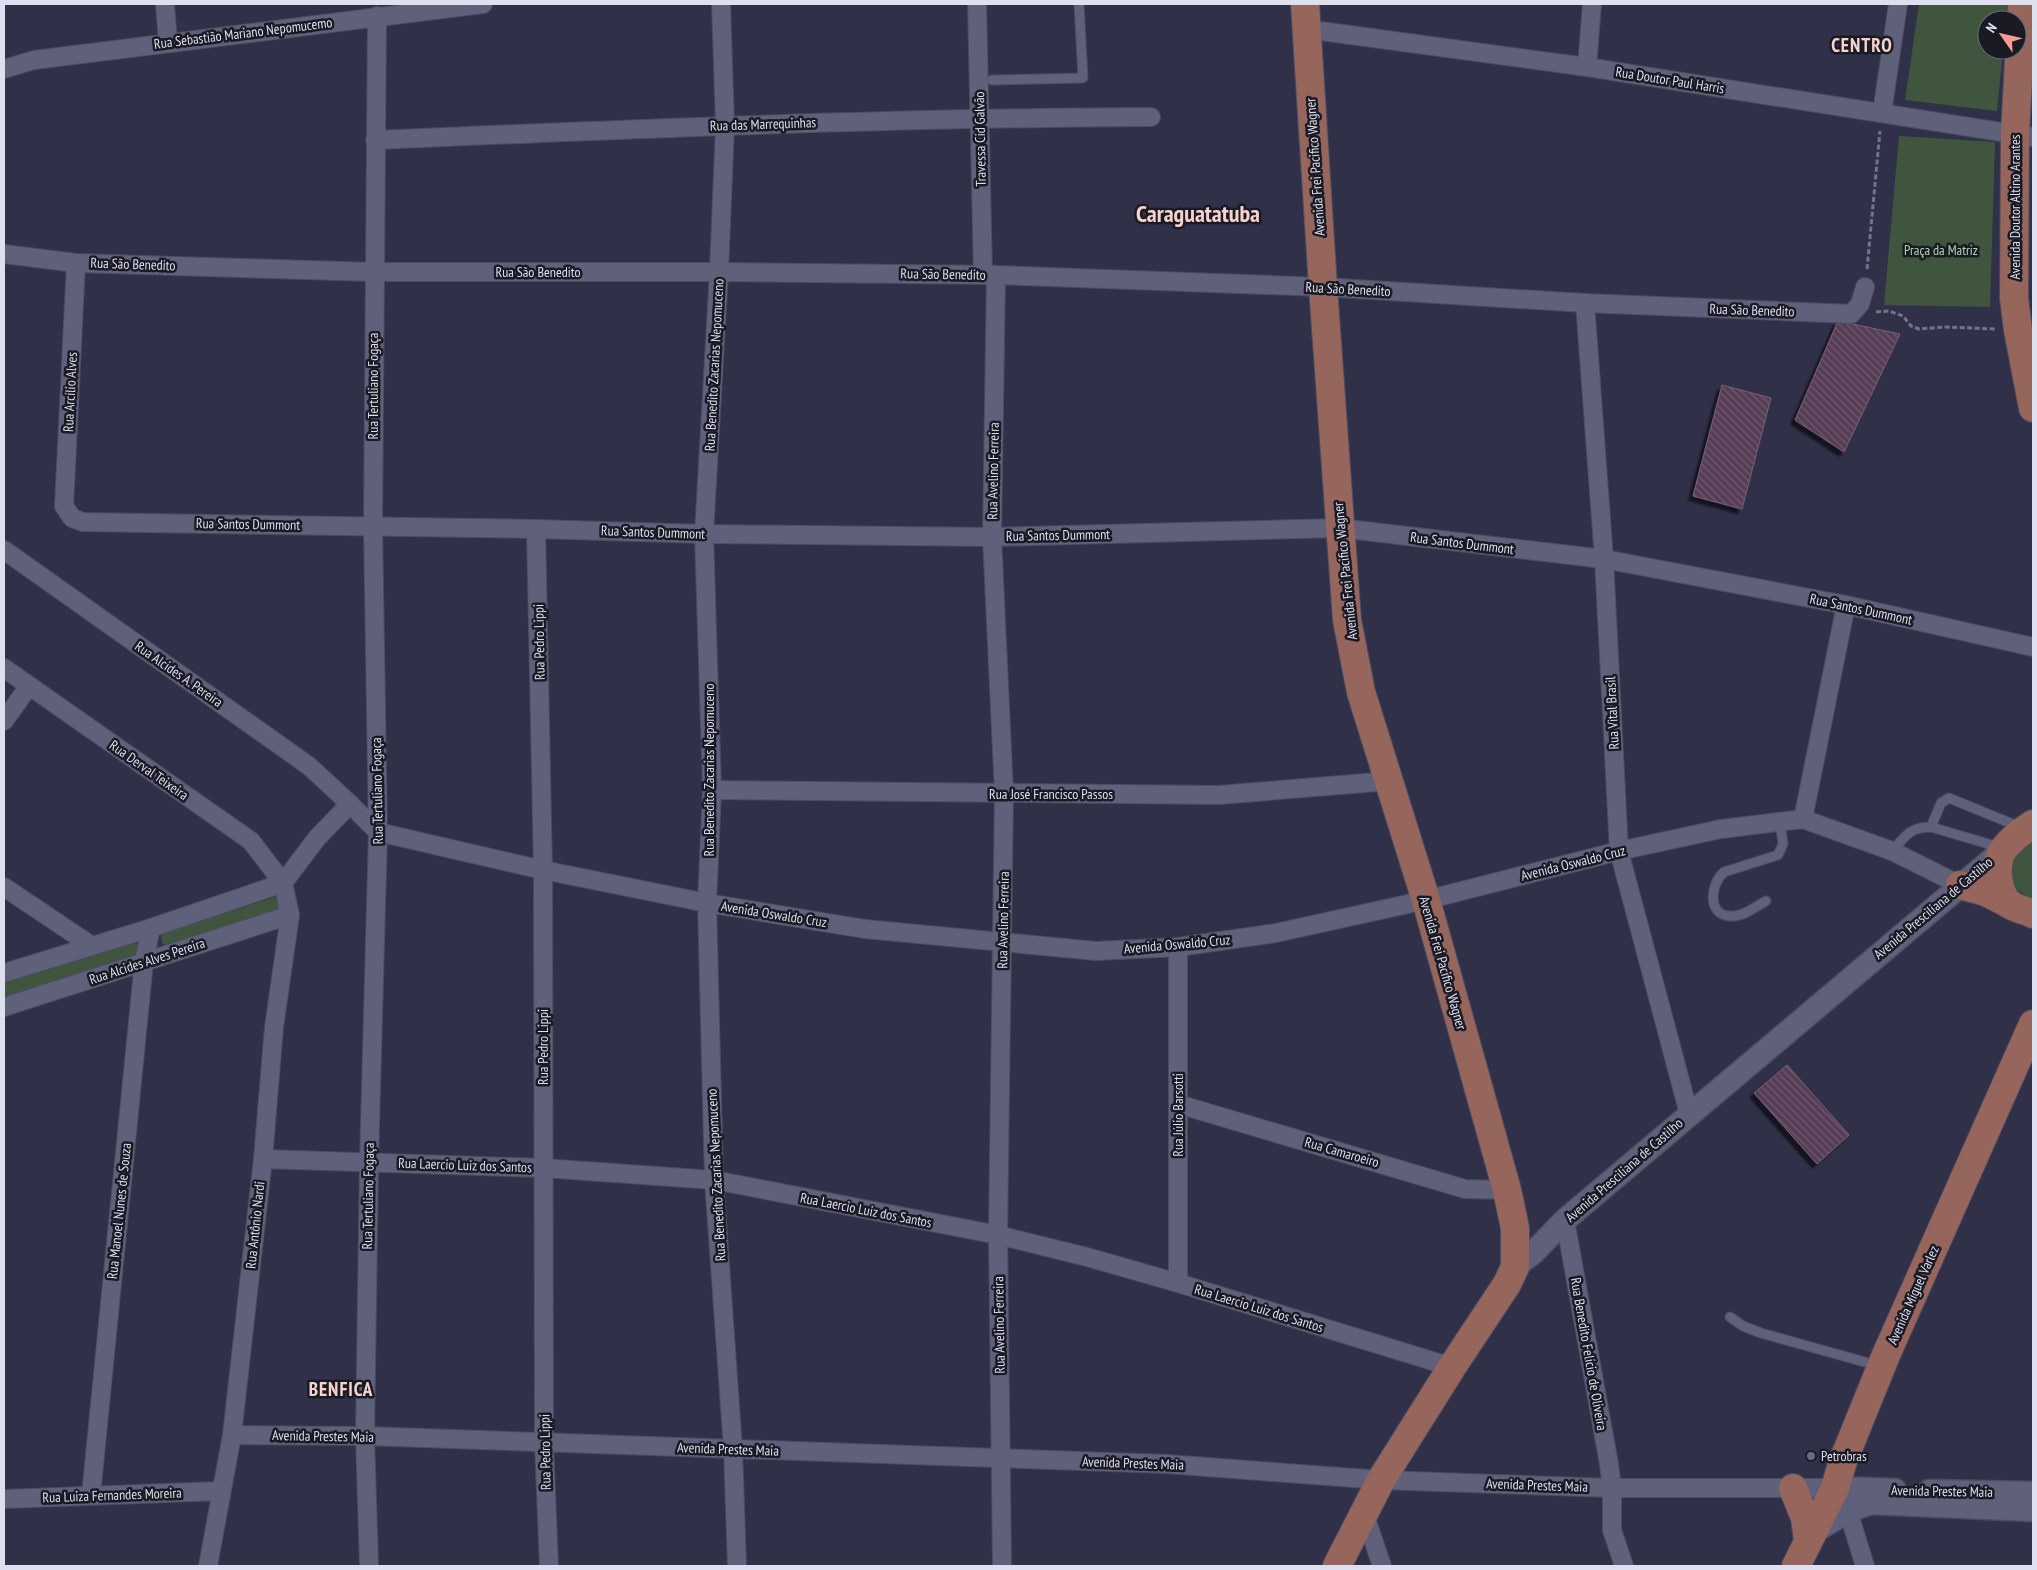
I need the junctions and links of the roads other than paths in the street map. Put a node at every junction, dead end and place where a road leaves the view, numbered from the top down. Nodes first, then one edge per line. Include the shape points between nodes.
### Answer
1 (165, 4) edge
2 (483, 4) edge
3 (721, 4) edge
4 (977, 4) edge
5 (1079, 4) edge
6 (1592, 4) edge
7 (1898, 4) edge
8 (2022, 4) edge
9 (377, 16) junction
10 (1306, 17) edge
11 (168, 42) junction
12 (1587, 67) junction
13 (4, 69) edge
14 (992, 80) dead end
15 (1882, 113) junction
16 (1151, 117) dead end
17 (979, 118) junction
18 (724, 124) junction
19 (2024, 136) edge
20 (375, 140) junction
21 (4, 254) edge
22 (76, 262) junction
23 (374, 272) junction
24 (719, 272) junction
25 (990, 275) junction
26 (1322, 287) junction
27 (1865, 287) road end
28 (1585, 303) junction
29 (2026, 331) edge
30 (2033, 408) edge
31 (72, 518) joint
32 (373, 526) junction
33 (1339, 528) junction
34 (536, 529) junction
35 (704, 534) junction
36 (992, 537) junction
37 (4, 550) edge
38 (1604, 559) junction
39 (1846, 605) junction
40 (2033, 647) edge
41 (4, 668) edge
42 (29, 686) junction
43 (4, 721) edge
44 (1389, 782) junction
45 (712, 790) junction
46 (1004, 793) junction
47 (350, 804) junction
48 (1803, 819) junction
49 (1780, 822) junction
50 (1932, 827) junction
51 (2030, 827) edge
52 (378, 832) junction
53 (2003, 850) junction
54 (1619, 851) junction
55 (1892, 851) junction
56 (543, 870) junction
57 (283, 883) junction
58 (1960, 885) junction
59 (4, 887) edge
60 (1426, 900) junction
61 (1766, 901) dead end
62 (707, 903) junction
63 (2022, 909) edge
64 (290, 915) junction
65 (151, 928) junction
66 (1003, 943) junction
67 (92, 946) junction
68 (1178, 947) junction
69 (144, 962) junction
70 (4, 973) edge
71 (4, 1007) edge
72 (2032, 1029) edge
73 (1178, 1104) junction
74 (1689, 1114) junction
75 (263, 1159) junction
76 (369, 1162) junction
77 (543, 1168) junction
78 (714, 1180) junction
79 (1507, 1190) junction
80 (1564, 1220) junction
81 (998, 1235) junction
82 (1515, 1267) junction
83 (1178, 1283) junction
84 (1730, 1317) dead end
85 (1881, 1367) junction
86 (1452, 1368) junction
87 (232, 1435) junction
88 (365, 1436) junction
89 (544, 1443) junction
90 (733, 1449) junction
91 (1001, 1458) junction
92 (1381, 1480) junction
93 (1612, 1488) junction
94 (1793, 1488) junction
95 (221, 1491) junction
96 (2033, 1493) edge
97 (91, 1495) junction
98 (4, 1499) edge
99 (1842, 1500) junction
100 (2033, 1510) edge
101 (1364, 1514) junction
102 (1810, 1537) junction
103 (208, 1566) edge
104 (369, 1566) edge
105 (549, 1566) edge
106 (737, 1566) edge
107 (1002, 1566) edge
108 (1337, 1566) edge
109 (1382, 1566) edge
110 (1624, 1566) edge
111 (1796, 1566) edge
112 (1865, 1566) edge

1 - 11 street
2 - 9 street, Rua Sebastião Mariano Nepomucemo
3 - 18 street, Rua Benedito Zacarias Nepomuceno
4 - 17 street, Travessa Cid Galvão
5 - 14 lane via 1083,78
6 - 12 street
7 - 15 street
8 - 19 main road, Avenida Doutor Altino Arantes
9 - 11 street, Rua Sebastião Mariano Nepomucemo
9 - 20 street, Rua Tertuliano Fogaça
10 - 12 street, Rua Doutor Paul Harris
10 - 26 main road, Avenida Frei Pacifico Wagner
11 - 13 street, Rua Sebastião Mariano Nepomucemo via 34,60
12 - 15 street, Rua Doutor Paul Harris
15 - 19 street, Rua Doutor Paul Harris
16 - 17 street, Rua das Marrequinhas
17 - 18 street, Rua das Marrequinhas
17 - 25 street, Travessa Cid Galvão
18 - 20 street, Rua das Marrequinhas
18 - 24 street, Rua Benedito Zacarias Nepomuceno
19 - 29 main road, Avenida Doutor Altino Arantes via 2014,298
20 - 23 street, Rua Tertuliano Fogaça
21 - 22 street, Rua São Benedito
22 - 23 street, Rua São Benedito
22 - 31 street, Rua Arcílio Alves via 64,506
23 - 24 street, Rua São Benedito
23 - 32 street, Rua Tertuliano Fogaça
24 - 25 street, Rua São Benedito
24 - 35 street, Rua Benedito Zacarias Nepomuceno
25 - 26 street, Rua São Benedito
25 - 36 street, Rua Avelino Ferreira
26 - 28 street, Rua São Benedito
26 - 33 main road, Avenida Frei Pacifico Wagner
27 - 28 street, Rua São Benedito via 1860,304 1851,314
28 - 38 street, Rua Vital Brasil
29 - 30 main road, Avenida Doutor Altino Arantes
31 - 32 street, Rua Santos Dummont via 83,522
32 - 34 street, Rua Santos Dummont
32 - 52 street, Rua Tertuliano Fogaça
33 - 36 street, Rua Santos Dummont
33 - 38 street, Rua Santos Dummont
33 - 44 main road, Avenida Frei Pacifico Wagner via 1349,629 1361,692
34 - 35 street, Rua Santos Dummont
34 - 56 street, Rua Pedro Lippi
35 - 36 street, Rua Santos Dummont
35 - 45 street, Rua Benedito Zacarias Nepomuceno
36 - 46 street, Rua Avelino Ferreira
37 - 47 street, Rua Alcides A. Pereira via 309,766
38 - 39 street, Rua Santos Dummont
38 - 54 street, Rua Vital Brasil
39 - 40 street, Rua Santos Dummont
39 - 48 street
41 - 42 street, Rua Derval Teixeira
42 - 43 street
42 - 57 street, Rua Derval Teixeira via 251,841
44 - 46 street, Rua José Francisco Passos via 1219,795
44 - 60 main road, Avenida Frei Pacifico Wagner
45 - 46 street, Rua José Francisco Passos
45 - 62 street, Rua Benedito Zacarias Nepomuceno
46 - 66 street, Rua Avelino Ferreira
47 - 52 street, Rua Alcides A. Pereira
47 - 57 street via 317,838
48 - 49 street, Avenida Oswaldo Cruz
48 - 55 street, Avenida Oswaldo Cruz
49 - 54 street, Avenida Oswaldo Cruz via 1721,829
49 - 61 lane via 1783,844 1778,855 1724,872 1713,888 1716,908 1728,916 1740,915
50 - 51 lane via 1942,803 1949,798
50 - 53 lane
50 - 55 lane via 1914,828
51 - 53 main road
52 - 56 street, Avenida Oswaldo Cruz
52 - 76 street, Rua Tertuliano Fogaça
53 - 58 street, Avenida Presciliana de Castilho
53 - 63 main road via 1999,874 2002,893
54 - 60 street, Avenida Oswaldo Cruz
54 - 74 street, Rua Vital Brasil
55 - 58 street, Avenida Oswaldo Cruz
56 - 62 street, Avenida Oswaldo Cruz
56 - 77 street, Rua Pedro Lippi
57 - 64 street, Rua Antônio Nardi
57 - 65 street
58 - 63 main road via 1986,892
58 - 74 street, Avenida Presciliana de Castilho
59 - 67 street
60 - 68 street, Avenida Oswaldo Cruz via 1276,933
60 - 79 main road, Avenida Frei Pacifico Wagner
62 - 66 street, Avenida Oswaldo Cruz via 865,929
62 - 78 street, Rua Benedito Zacarias Nepomuceno
64 - 69 street, Rua Alcides Alves Pereira
64 - 75 street, Rua Antônio Nardi via 274,1027
65 - 67 street
65 - 69 street, Rua Manoel Nunes de Souza
66 - 68 street, Avenida Oswaldo Cruz via 1096,951
66 - 81 street, Rua Avelino Ferreira
67 - 70 street
68 - 73 street, Rua Júlio Barsotti
69 - 71 street, Rua Alcides Alves Pereira
69 - 97 street, Rua Manoel Nunes de Souza
72 - 85 main road, Avenida Miguel Varlez
73 - 79 street, Rua Camaroeiro via 1465,1189
73 - 83 street, Rua Júlio Barsotti
74 - 80 street, Avenida Presciliana de Castilho
75 - 76 street, Rua Laercio Luiz dos Santos
75 - 87 street, Rua Antônio Nardi
76 - 77 street, Rua Laercio Luiz dos Santos
76 - 88 street, Rua Tertuliano Fogaça
77 - 78 street, Rua Laercio Luiz dos Santos
77 - 89 street, Rua Pedro Lippi
78 - 81 street, Rua Laercio Luiz dos Santos
78 - 90 street, Rua Benedito Zacarias Nepomuceno
79 - 82 main road, Avenida Frei Pacifico Wagner via 1515,1228
80 - 82 street, Avenida Presciliana de Castilho
80 - 93 street, Rua Benedito Felício de Oliveira
81 - 83 street, Rua Laercio Luiz dos Santos
81 - 91 street, Rua Avelino Ferreira
82 - 86 main road, Avenida Presciliana de Castilho
83 - 86 street, Rua Laercio Luiz dos Santos
84 - 85 lane via 1761,1334
85 - 99 main road, Avenida Miguel Varlez via 1843,1461
86 - 92 main road, Avenida Presciliana de Castilho
87 - 88 street, Avenida Prestes Maia
87 - 95 street, Rua Antônio Nardi
88 - 89 street, Avenida Prestes Maia
88 - 104 street, Rua Tertuliano Fogaça
89 - 90 street, Avenida Prestes Maia
89 - 105 street, Rua Pedro Lippi
90 - 91 street, Avenida Prestes Maia
90 - 106 street, Rua Benedito Zacarias Nepomuceno
91 - 92 street, Avenida Prestes Maia via 1167,1464
91 - 107 street, Rua Avelino Ferreira
92 - 93 street, Avenida Prestes Maia
92 - 101 main road, Avenida Presciliana de Castilho
93 - 94 street, Avenida Prestes Maia
93 - 110 street, Rua Benedito Felício de Oliveira via 1612,1530
94 - 99 street, Avenida Prestes Maia
94 - 102 main road
95 - 97 street, Rua Luiza Fernandes Moreira
95 - 103 street, Rua Antônio Nardi
96 - 99 street, Avenida Prestes Maia
97 - 98 street, Rua Luiza Fernandes Moreira
99 - 100 street, Avenida Prestes Maia
99 - 102 main road, Avenida Miguel Varlez
99 - 112 street
101 - 108 main road, Avenida Presciliana de Castilho
101 - 109 street
102 - 111 main road, Avenida Miguel Varlez

